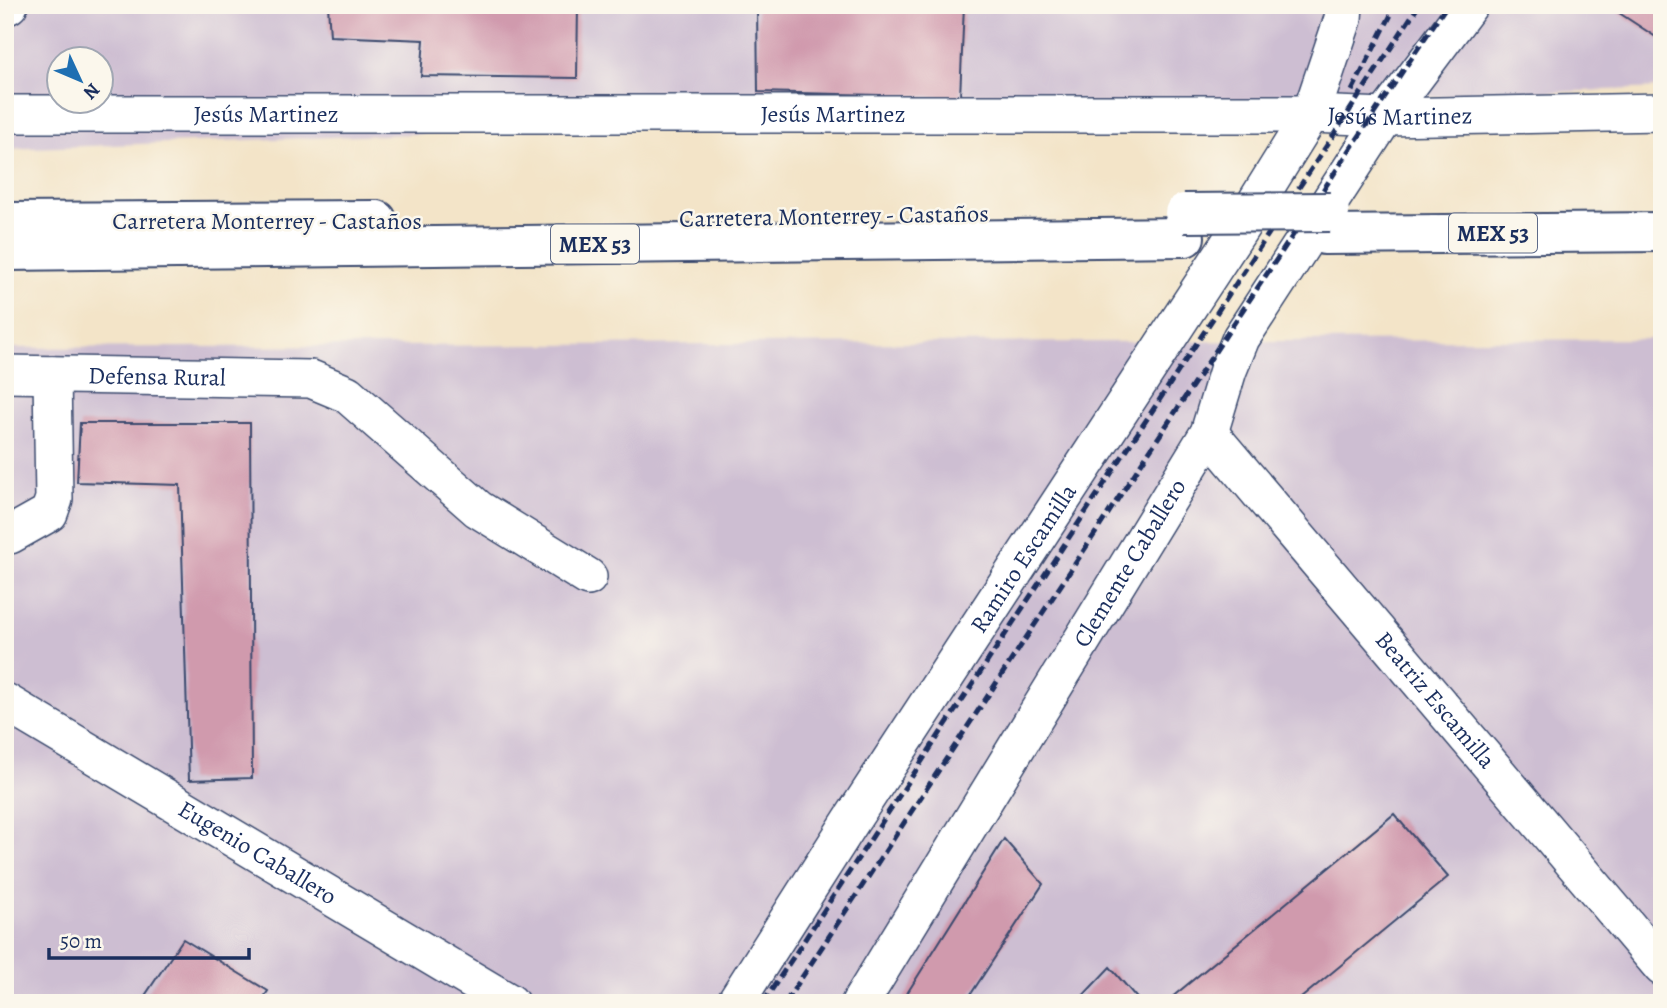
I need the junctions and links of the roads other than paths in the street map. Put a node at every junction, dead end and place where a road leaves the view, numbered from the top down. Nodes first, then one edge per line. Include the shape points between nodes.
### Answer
1 (1344, 5) edge
2 (1469, 5) edge
3 (1662, 112) edge
4 (5, 114) edge
5 (1311, 114) junction
6 (1385, 117) junction
7 (1662, 206) edge
8 (5, 222) edge
9 (1327, 224) junction
10 (1185, 225) junction
11 (1662, 232) edge
12 (5, 251) edge
13 (5, 374) edge
14 (52, 375) junction
15 (1209, 433) junction
16 (10, 535) dead end
17 (588, 577) dead end
18 (5, 702) edge
19 (1662, 967) edge
20 (510, 1003) edge
21 (735, 1003) edge
22 (860, 1003) edge

1 - 5 lane, Ramiro Escamilla
2 - 6 lane, Clemente Caballero
3 - 6 lane, Jesús Martinez
4 - 5 lane, Jesús Martinez
5 - 6 lane, Jesús Martinez
5 - 21 lane, Ramiro Escamilla
6 - 15 lane, Clemente Caballero via 1241,338
7 - 9 main road, Carretera Monterrey - Castaños / MEX 53 via 1572,206
8 - 10 main road, Carretera Monterrey - Castaños / MEX 53
9 - 10 main road, Carretera Monterrey - Castaños / MEX 53
9 - 11 main road, Carretera Monterrey - Castaños / MEX 53
10 - 12 main road, Carretera Monterrey - Castaños / MEX 53
13 - 14 lane, Defensa Rural
14 - 16 lane via 54,499 49,513
14 - 17 lane, Defensa Rural via 311,379 347,394 478,509
15 - 19 lane, Beatriz Escamilla
15 - 22 lane, Clemente Caballero
18 - 20 lane, Eugenio Caballero

